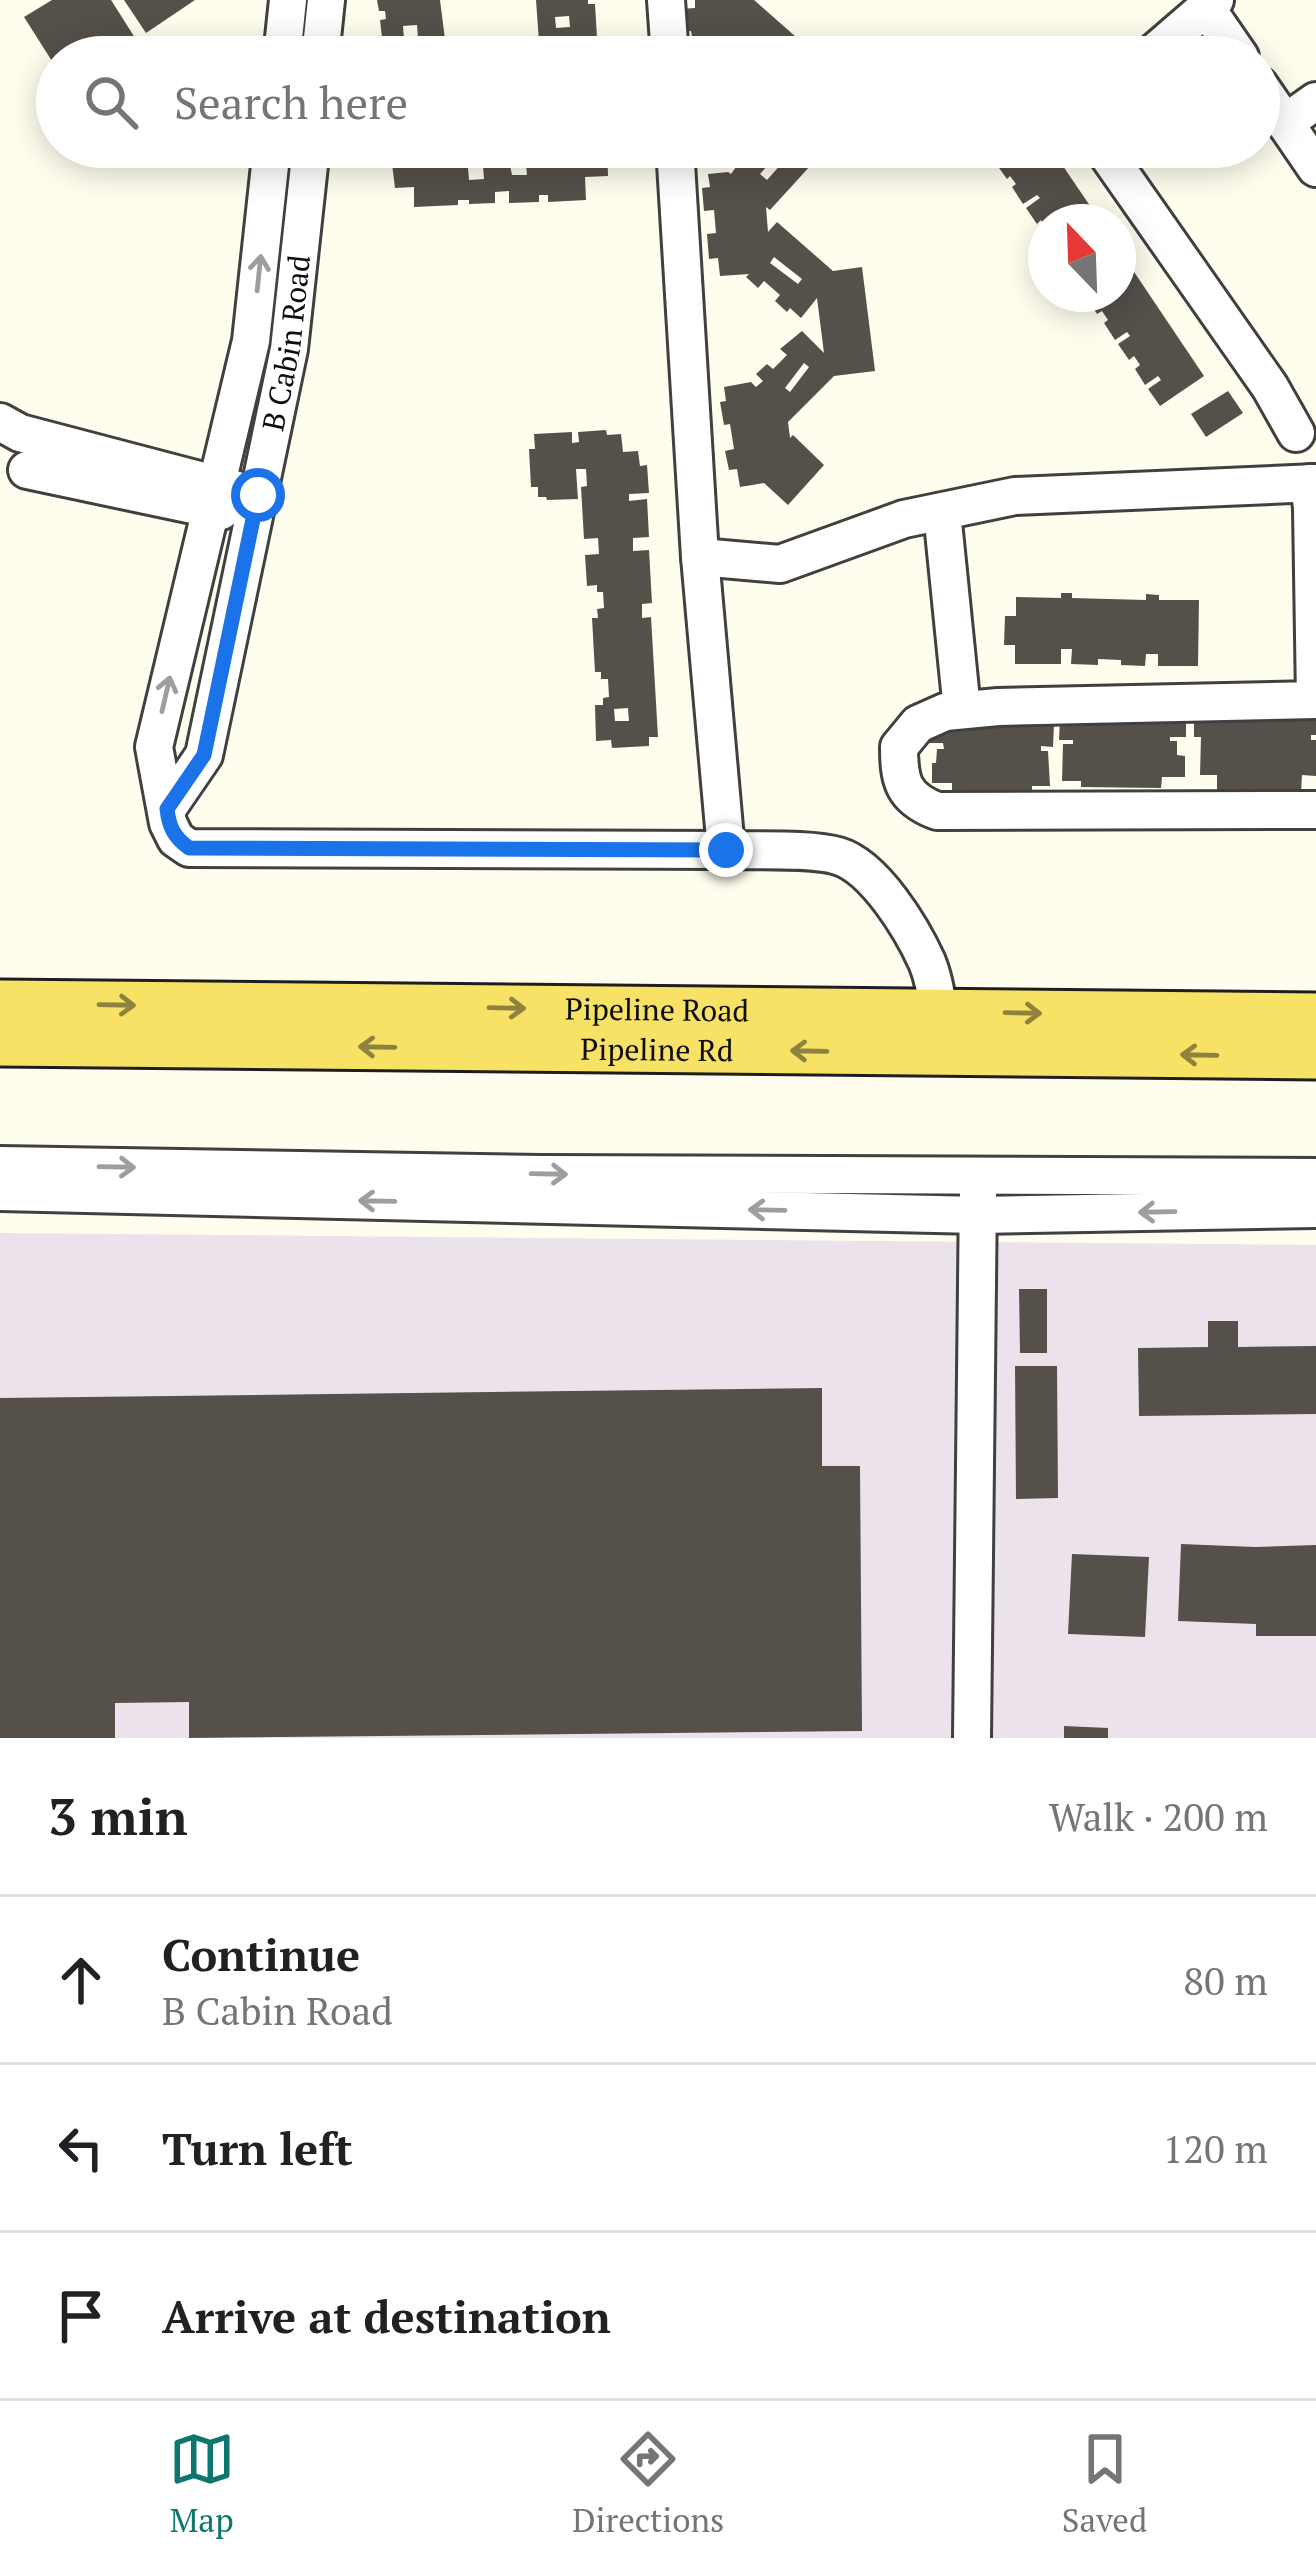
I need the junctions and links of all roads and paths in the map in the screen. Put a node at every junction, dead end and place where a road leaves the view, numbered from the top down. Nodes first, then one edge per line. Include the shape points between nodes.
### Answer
1 (288, 0) edge
2 (326, 0) edge
3 (666, 0) edge
4 (1211, 4) edge
5 (284, 36) edge
6 (322, 36) edge
7 (669, 36) edge
8 (1174, 36) edge
9 (1229, 36) edge
10 (1316, 101) edge
11 (1280, 116) edge
12 (1285, 123) junction
13 (270, 168) edge
14 (308, 168) edge
15 (676, 168) edge
16 (1117, 168) edge
17 (1316, 168) edge
18 (251, 340) junction
19 (289, 349) junction
20 (0, 422) edge
21 (1296, 433) dead end
22 (27, 470) dead end
23 (1313, 483) edge
24 (213, 496) junction
25 (256, 508) junction
26 (942, 512) junction
27 (700, 557) junction
28 (1315, 700) edge
29 (962, 710) junction
30 (167, 809) junction
31 (1316, 811) edge
32 (726, 850) junction
33 (0, 1004) edge
34 (1316, 1016) edge
35 (940, 1032) junction
36 (0, 1043) edge
37 (1316, 1056) edge
38 (0, 1165) edge
39 (979, 1177) junction
40 (1316, 1177) edge
41 (0, 1192) edge
42 (1231, 1193) junction
43 (1316, 1209) edge
44 (978, 1215) junction
45 (973, 1738) edge

1 - 5 street
2 - 6 street
3 - 7 street
4 - 8 street
4 - 9 street
10 - 12 street
11 - 12 street
12 - 17 street
18 -> 13 street
14 - 19 street, B Cabin Road
15 - 27 street
16 - 21 street
18 - 19 street
18 - 24 street
19 - 25 street, B Cabin Road
20 - 24 street
22 - 24 street
23 - 26 street via 1015,496
23 - 28 street
24 - 25 street
30 -> 24 street via 154,747
25 - 30 street, B Cabin Road via 204,755
26 - 27 street via 780,564
26 - 29 street
27 - 32 street
28 - 29 street
29 - 31 street via 918,724 899,747 906,792 937,811
30 - 32 street via 176,839 189,848
32 - 35 street via 840,856 867,874 927,964
33 -> 35 main road, Pipeline Road
35 -> 34 main road, Pipeline Road
35 -> 36 main road, Pipeline Rd
37 -> 35 main road, Pipeline Rd
38 -> 39 street
39 - 42 street
39 - 44 street
40 - 42 street
44 -> 41 street
42 - 43 street
42 -> 44 street
44 - 45 street

